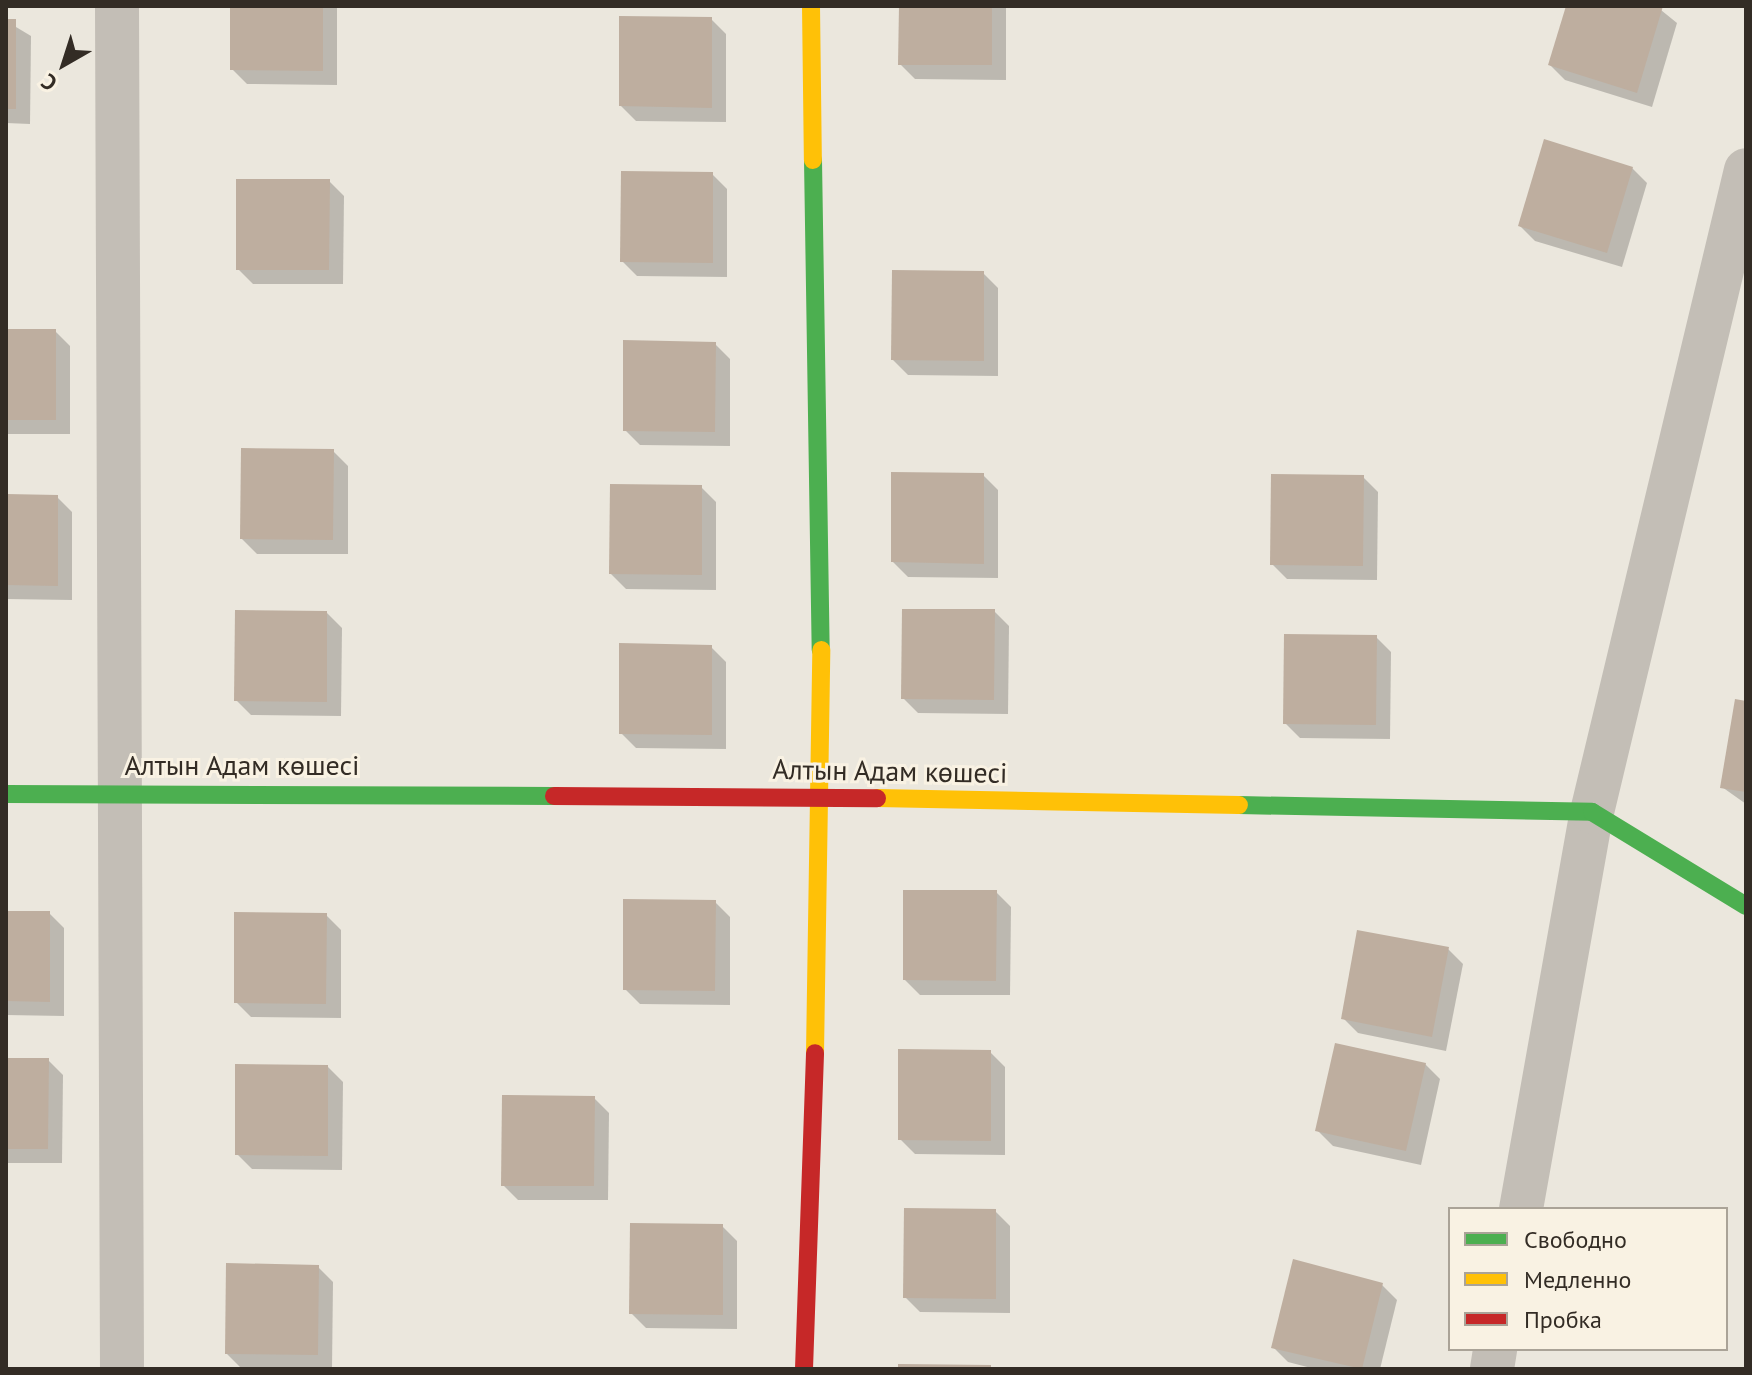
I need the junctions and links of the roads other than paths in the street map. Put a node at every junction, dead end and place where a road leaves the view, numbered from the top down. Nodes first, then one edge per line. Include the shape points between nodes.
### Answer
1 (117, 6) edge
2 (811, 6) edge
3 (1746, 170) edge
4 (117, 792) junction
5 (6, 794) edge
6 (823, 797) junction
7 (1592, 812) junction
8 (1746, 906) edge
9 (1521, 1207) edge
10 (122, 1369) edge
11 (804, 1369) edge

1 - 4 street
2 - 6 street
3 - 7 street
4 - 5 street, Алтын Адам көшесі
4 - 6 street, Алтын Адам көшесі
4 - 10 street
6 - 7 street, Алтын Адам көшесі
6 - 11 street
7 - 8 street
7 - 9 street

